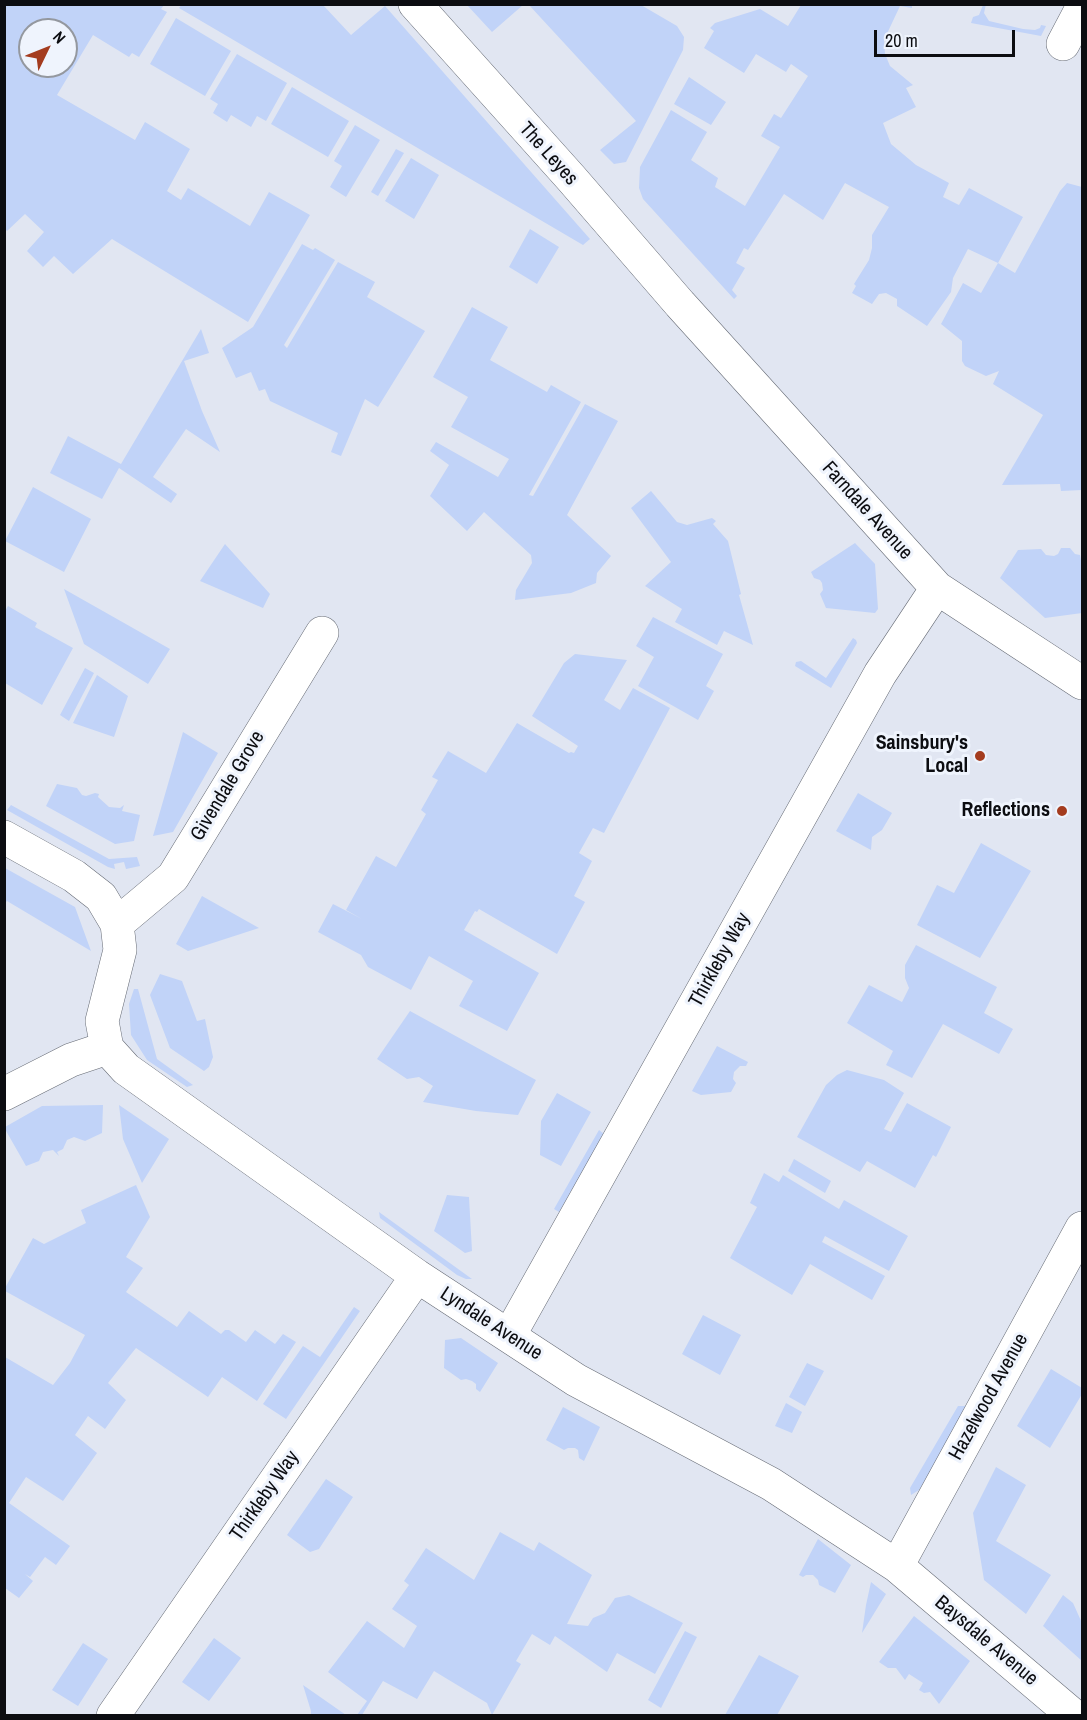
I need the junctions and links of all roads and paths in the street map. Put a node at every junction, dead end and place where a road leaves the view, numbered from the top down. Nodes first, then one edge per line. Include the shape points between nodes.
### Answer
1 (415, 4) edge
2 (680, 304) joint
3 (937, 588) junction
4 (322, 633) dead end
5 (1083, 683) edge
6 (4, 837) edge
7 (117, 924) junction
8 (107, 1048) junction
9 (4, 1094) edge
10 (1083, 1228) edge
11 (417, 1276) junction
12 (509, 1336) junction
13 (897, 1566) junction
14 (113, 1716) edge
15 (1074, 1716) edge

1 - 2 street, The Leyes
2 - 3 street, Farndale Avenue
3 - 5 street, Farndale Avenue
3 - 12 street, Thirkleby Way via 880,674
4 - 7 street, Givendale Grove via 173,877
6 - 7 street via 74,876 101,897
7 - 8 street via 120,950 102,1022
8 - 9 street via 71,1060
8 - 11 street, Lyndale Avenue via 126,1069
10 - 13 street, Hazelwood Avenue
11 - 12 street, Lyndale Avenue
11 - 14 street, Thirkleby Way
12 - 13 street, Lyndale Avenue via 576,1380 771,1484
13 - 15 street, Baysdale Avenue

